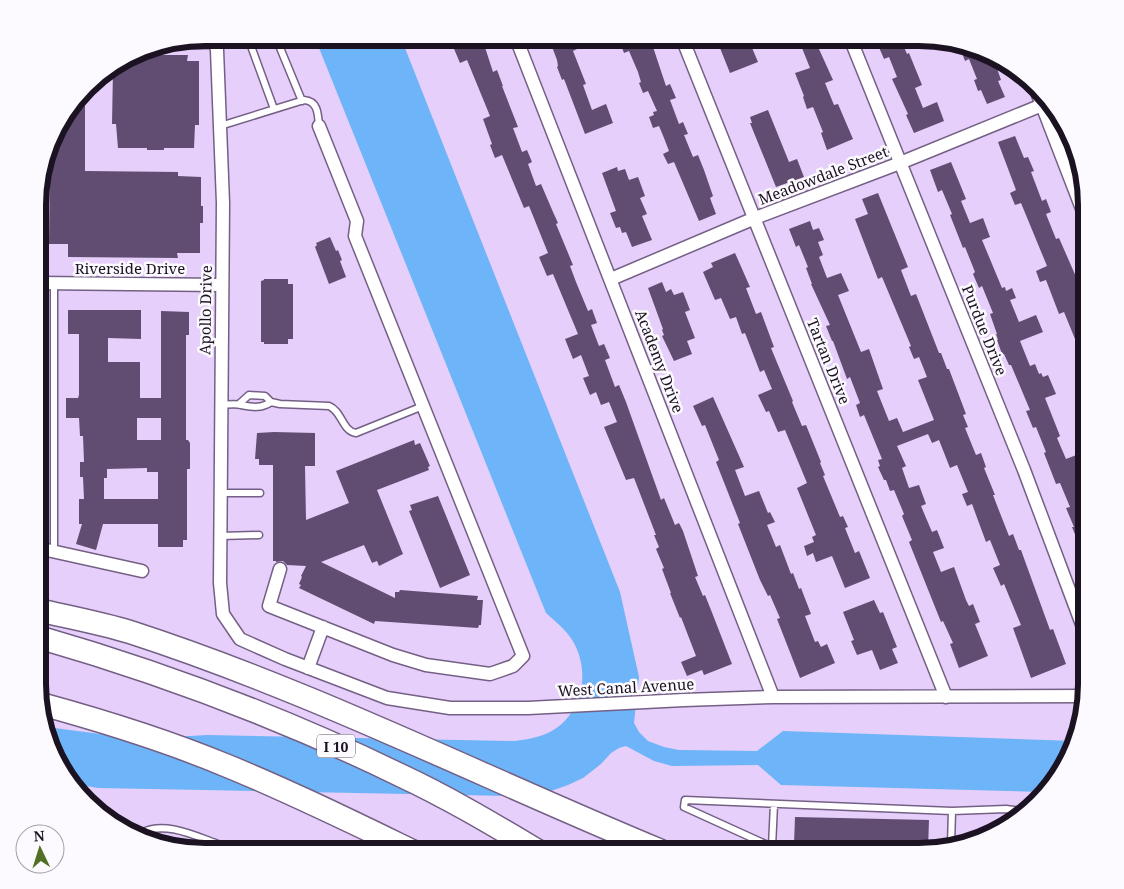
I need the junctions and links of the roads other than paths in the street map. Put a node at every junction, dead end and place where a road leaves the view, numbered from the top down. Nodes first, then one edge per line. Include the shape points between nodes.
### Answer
1 (215, 47) edge
2 (251, 47) edge
3 (280, 47) edge
4 (520, 47) edge
5 (686, 47) edge
6 (854, 47) edge
7 (302, 100) junction
8 (1042, 105) edge
9 (274, 109) junction
10 (1047, 112) edge
11 (220, 126) junction
12 (319, 126) joint
13 (900, 163) junction
14 (1077, 194) edge
15 (754, 218) junction
16 (611, 279) junction
17 (46, 283) edge
18 (54, 283) junction
19 (221, 285) junction
20 (271, 402) junction
21 (239, 404) junction
22 (220, 405) junction
23 (423, 406) junction
24 (220, 493) junction
25 (260, 493) dead end
26 (259, 535) dead end
27 (220, 536) junction
28 (47, 550) edge
29 (54, 552) junction
30 (280, 569) dead end
31 (142, 571) dead end
32 (220, 583) joint
33 (1077, 611) edge
34 (47, 612) edge
35 (324, 627) junction
36 (47, 640) edge
37 (308, 668) junction
38 (1077, 696) edge
39 (773, 697) junction
40 (946, 697) junction
41 (48, 706) edge
42 (774, 804) junction
43 (1015, 810) edge
44 (952, 811) junction
45 (145, 831) edge
46 (951, 840) edge
47 (212, 842) edge
48 (394, 842) edge
49 (523, 842) edge
50 (639, 843) edge
51 (761, 843) edge
52 (774, 843) edge

1 - 11 street, Apollo Drive
2 - 9 lane
3 - 7 lane
4 - 16 street, Academy Drive
5 - 15 street, Tartan Drive
6 - 13 street, Purdue Drive
7 - 9 lane
7 - 12 lane via 309,100 316,106
8 - 13 street, Meadowdale Street
9 - 11 lane
10 - 14 street
11 - 19 street, Apollo Drive via 223,203
12 - 23 street via 357,221 355,236
13 - 15 street, Meadowdale Street
13 - 33 street, Purdue Drive via 1024,470
15 - 16 street, Meadowdale Street
15 - 40 street, Tartan Drive
16 - 39 street, Academy Drive
17 - 18 street, Riverside Drive
18 - 19 street, Riverside Drive
18 - 29 lane
19 - 22 street, Apollo Drive
20 - 21 lane via 264,407
20 - 21 lane via 265,396 249,395
20 - 23 lane via 329,406 334,408 351,432 356,433
21 - 22 lane
22 - 24 street, Apollo Drive
23 - 35 street via 523,656 513,666 490,674 426,665
24 - 25 lane
24 - 27 street, Apollo Drive
26 - 27 lane
27 - 32 street, Apollo Drive
28 - 29 street
29 - 31 street
30 - 35 street via 269,606
32 - 37 street, West Canal Avenue via 223,614 240,639
34 - 50 highway via 128,632 239,670
35 - 37 street
36 - 49 highway, I 10 via 220,697 305,731 403,776
37 - 39 street, West Canal Avenue via 387,698 450,708 528,708
38 - 40 street, West Canal Avenue
39 - 40 street, West Canal Avenue
41 - 48 highway via 140,734 225,765
42 - 44 lane
42 - 51 lane via 685,800 684,807
42 - 52 lane
43 - 44 lane
44 - 46 lane
45 - 47 lane via 169,828

